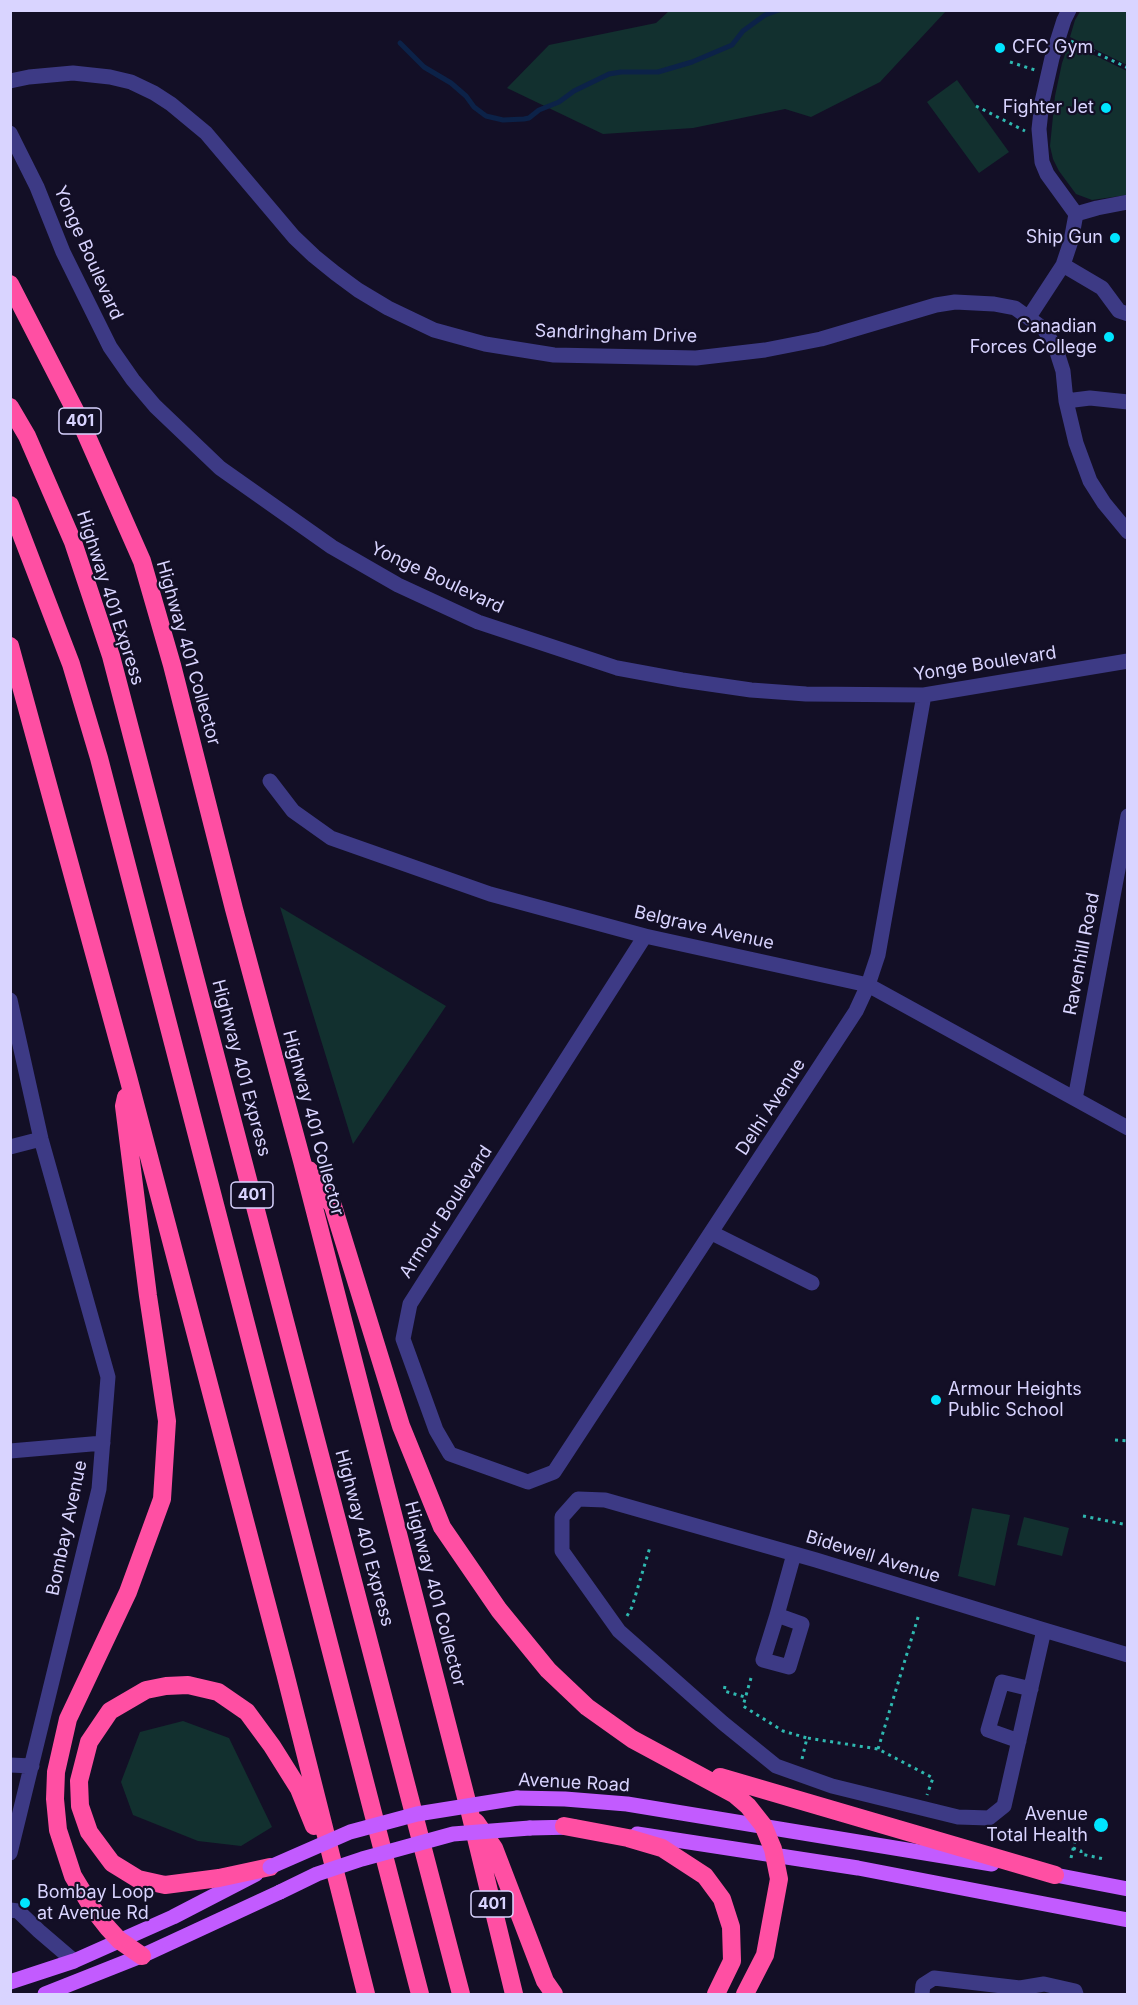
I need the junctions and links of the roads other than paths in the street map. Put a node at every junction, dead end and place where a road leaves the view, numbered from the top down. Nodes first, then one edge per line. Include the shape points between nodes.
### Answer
1 (1069, 10) edge
2 (10, 81) edge
3 (10, 133) edge
4 (1128, 202) edge
5 (1076, 214) junction
6 (1063, 265) junction
7 (10, 284) edge
8 (1128, 314) edge
9 (1029, 316) junction
10 (1066, 401) junction
11 (1128, 402) edge
12 (10, 407) edge
13 (10, 505) edge
14 (1128, 532) edge
15 (10, 646) edge
16 (1128, 661) edge
17 (924, 695) junction
18 (270, 781) dead end
19 (1128, 816) edge
20 (645, 936) junction
21 (868, 985) junction
22 (10, 1000) edge
23 (128, 1077) junction
24 (1075, 1099) junction
25 (1128, 1128) edge
26 (41, 1139) junction
27 (10, 1147) edge
28 (302, 1161) junction
29 (712, 1233) junction
30 (812, 1283) dead end
31 (103, 1443) junction
32 (10, 1451) edge
33 (528, 1482) joint
34 (794, 1554) junction
35 (777, 1615) dead end
36 (1044, 1630) junction
37 (1128, 1656) edge
38 (1031, 1689) junction
39 (1019, 1741) junction
40 (10, 1765) edge
41 (32, 1766) junction
42 (686, 1767) junction
43 (470, 1813) junction
44 (763, 1825) junction
45 (564, 1826) junction
46 (10, 1853) edge
47 (775, 1857) junction
48 (270, 1867) junction
49 (1055, 1875) junction
50 (338, 1883) junction
51 (1128, 1889) edge
52 (10, 1910) edge
53 (1128, 1920) edge
54 (119, 1940) junction
55 (142, 1956) junction
56 (74, 1960) junction
57 (10, 1982) edge
58 (45, 1995) edge
59 (366, 1995) edge
60 (420, 1995) edge
61 (461, 1995) edge
62 (514, 1995) edge
63 (554, 1995) edge
64 (716, 1995) edge
65 (745, 1995) edge
66 (922, 1995) edge
67 (1076, 1995) edge

1 - 5 street via 1048,75 1040,139 1047,174
2 - 9 street, Sandringham Drive via 73,73 132,82 154,93 206,133 294,237 335,273 388,308 434,330 485,344 554,355 696,358 820,339 955,302 1016,308
3 - 17 street, Yonge Boulevard via 78,284 110,347 133,380 220,468 332,547 398,585 478,622 617,668 751,690
4 - 5 street
5 - 6 street
6 - 8 street via 1102,288 1119,311
6 - 9 street
7 - 28 highway, Highway 401 Collector / 401 via 78,416 142,561
9 - 10 street, Sandringham Drive via 1044,329 1056,349
10 - 11 street via 1090,398
10 - 14 street, Sandringham Drive via 1090,481
12 - 61 highway, Highway 401 Express / 401 via 27,436 72,542 111,656
13 - 60 highway, 401 via 64,643 99,758
15 - 23 highway
16 - 17 street, Yonge Boulevard
17 - 21 street, Delhi Avenue via 878,955
18 - 20 street, Belgrave Avenue via 293,811 331,838 490,894
19 - 24 street, Ravenhill Road
20 - 21 street, Belgrave Avenue
20 - 33 street, Armour Boulevard via 411,1304 403,1339 436,1431 450,1454
21 - 24 street, Belgrave Avenue
21 - 29 street, Delhi Avenue via 847,1026
22 - 26 street, Bombay Avenue
23 - 50 highway
23 - 54 highway via 124,1106 167,1421 162,1499 128,1592 68,1719 56,1772 55,1799 58,1830 73,1876 93,1909
24 - 25 street, Belgrave Avenue
26 - 27 street
26 - 31 street, Bombay Avenue via 108,1377
28 - 42 highway via 333,1206 401,1426 442,1527 548,1670 587,1707 632,1739
28 - 43 highway, Highway 401 Collector / 401
29 - 30 street
29 - 33 street, Delhi Avenue via 554,1472
31 - 32 street
31 - 41 street, Bombay Avenue via 99,1489
34 - 35 street
34 - 36 street, Bidewell Avenue
34 - 39 street, Bidewell Avenue via 605,1500 578,1499 562,1517 562,1551 619,1631 776,1766 832,1786 958,1817 988,1818 1004,1806
36 - 37 street, Bidewell Avenue
36 - 38 street
38 - 39 street
38 - 39 street via 1002,1682 988,1731
40 - 41 street
41 - 46 street, Bombay Avenue
42 - 44 highway via 734,1794
42 - 49 highway
43 - 62 highway, Highway 401 Collector / 401
43 - 63 highway via 494,1848 545,1981
44 - 47 highway
44 - 48 main road, Avenue Road, bridge via 627,1804 517,1798 417,1814 350,1832
44 - 49 main road, Avenue Road
45 - 47 main road via 610,1829
45 - 55 main road, bridge via 453,1834 362,1859 317,1874
45 - 64 highway via 662,1848 705,1876 722,1899 731,1927 732,1960
47 - 53 main road via 858,1868
47 - 65 highway via 779,1879 765,1955
48 - 50 highway via 165,1885 138,1879 112,1863 89,1832 80,1806 79,1781 89,1742 110,1711 146,1690 188,1685 218,1692 247,1712 299,1789
48 - 54 main road, Avenue Road
49 - 51 main road, Avenue Road
50 - 59 highway
52 - 56 street via 18,1911
54 - 55 highway
54 - 56 main road, Avenue Road
55 - 58 main road
56 - 57 main road, Avenue Road
66 - 67 street via 923,1985 934,1978 1020,1988 1044,1984 1075,1991

